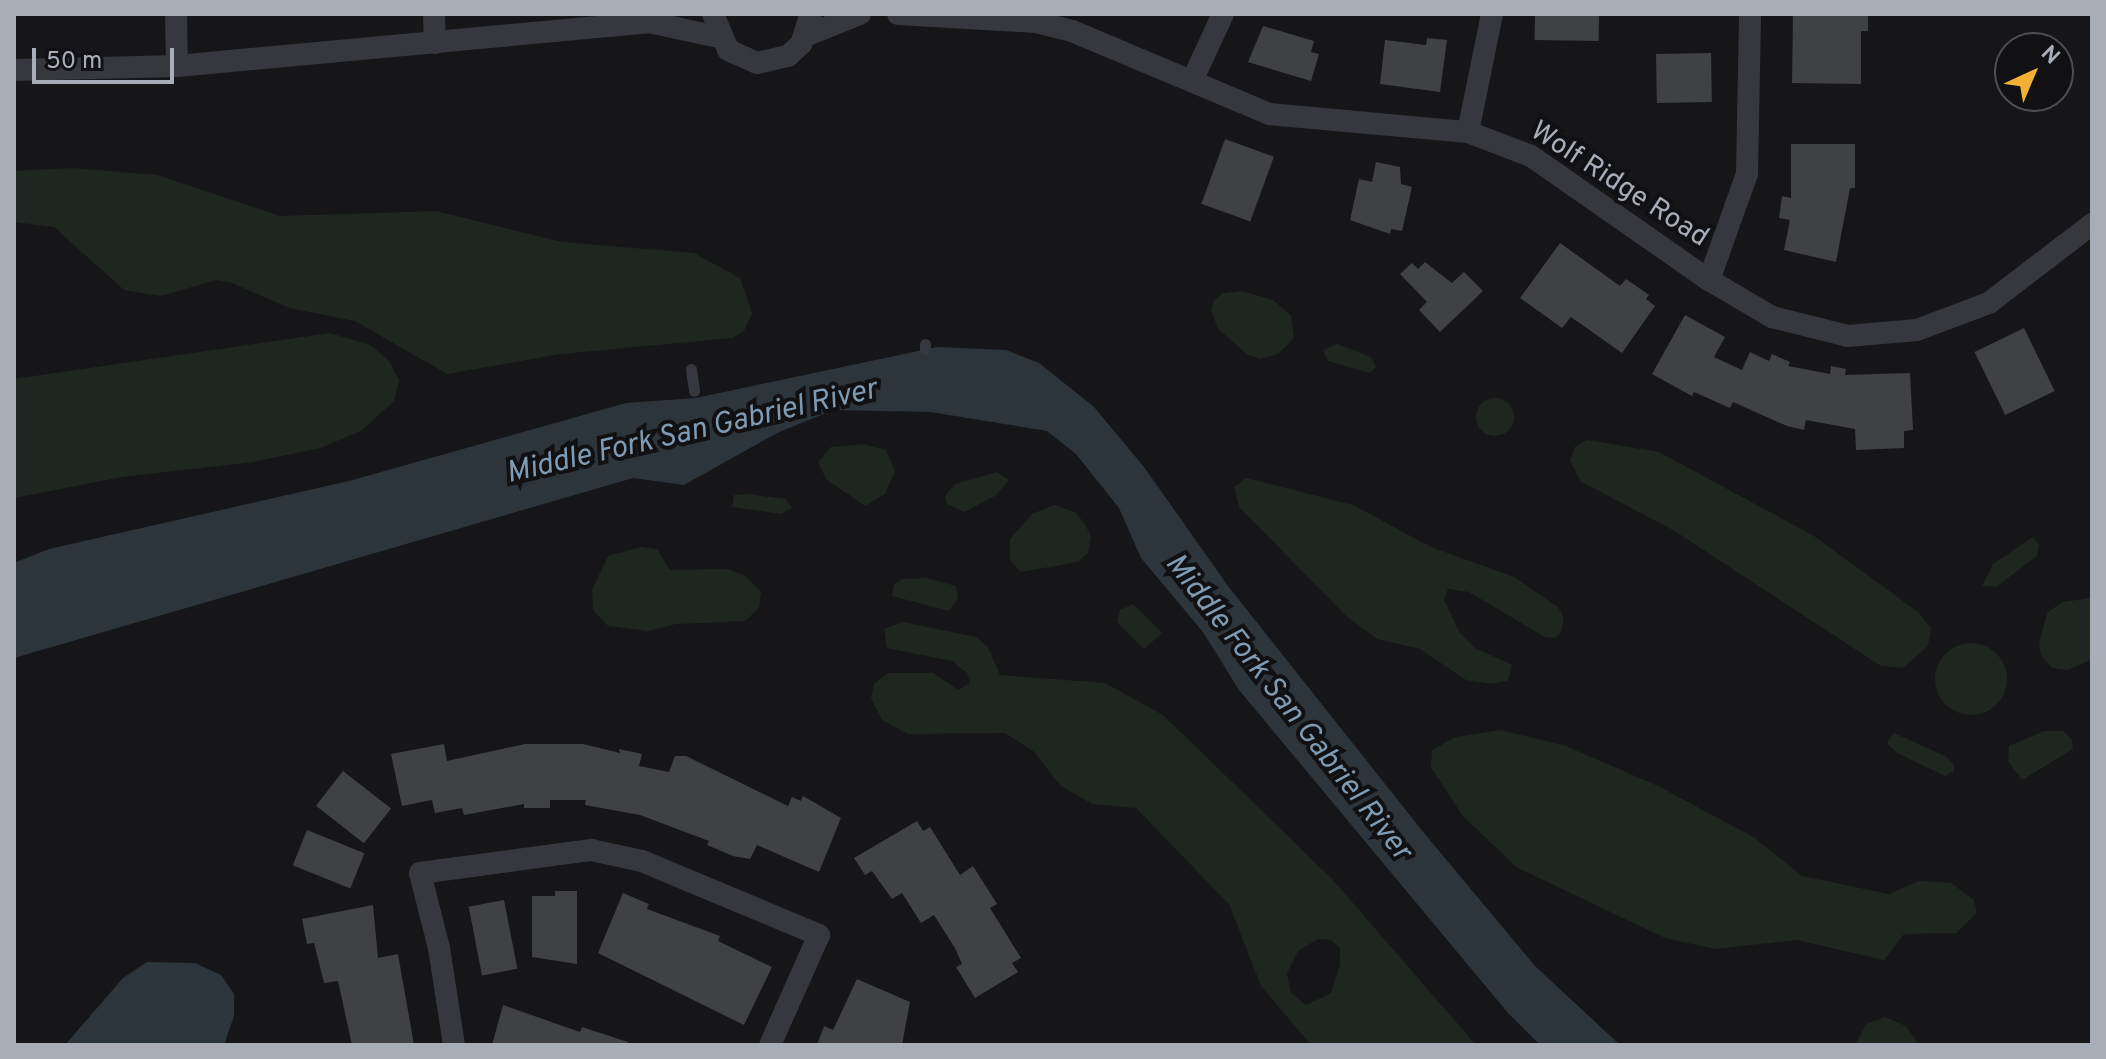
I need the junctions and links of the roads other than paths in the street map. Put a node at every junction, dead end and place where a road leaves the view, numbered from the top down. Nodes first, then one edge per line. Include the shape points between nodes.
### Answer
1 (176, 14) edge
2 (434, 14) edge
3 (713, 14) edge
4 (860, 14) edge
5 (898, 14) edge
6 (1223, 14) edge
7 (1492, 14) edge
8 (1750, 14) edge
9 (659, 18) edge
10 (808, 25) edge
11 (718, 37) junction
12 (435, 43) junction
13 (177, 66) junction
14 (14, 70) edge
15 (1192, 81) junction
16 (1468, 132) junction
17 (2092, 224) edge
18 (1709, 280) junction
19 (691, 369) dead end
20 (694, 391) dead end
21 (454, 1045) edge
22 (770, 1045) edge

1 - 13 street
2 - 12 street
3 - 11 street
4 - 10 street
5 - 15 street, Wolf Ridge Road via 1036,22 1072,31
6 - 15 street
7 - 16 street
8 - 18 street via 1747,174
9 - 11 street
9 - 12 street
10 - 11 street via 788,56 757,63 728,50
12 - 13 street
13 - 14 street
15 - 16 street, Wolf Ridge Road via 1269,114
16 - 18 street, Wolf Ridge Road via 1531,156
17 - 18 street, Wolf Ridge Road via 1989,303 1917,330 1848,336 1772,317
19 - 20 lane
21 - 22 street via 439,948 420,873 591,850 642,861 819,935

